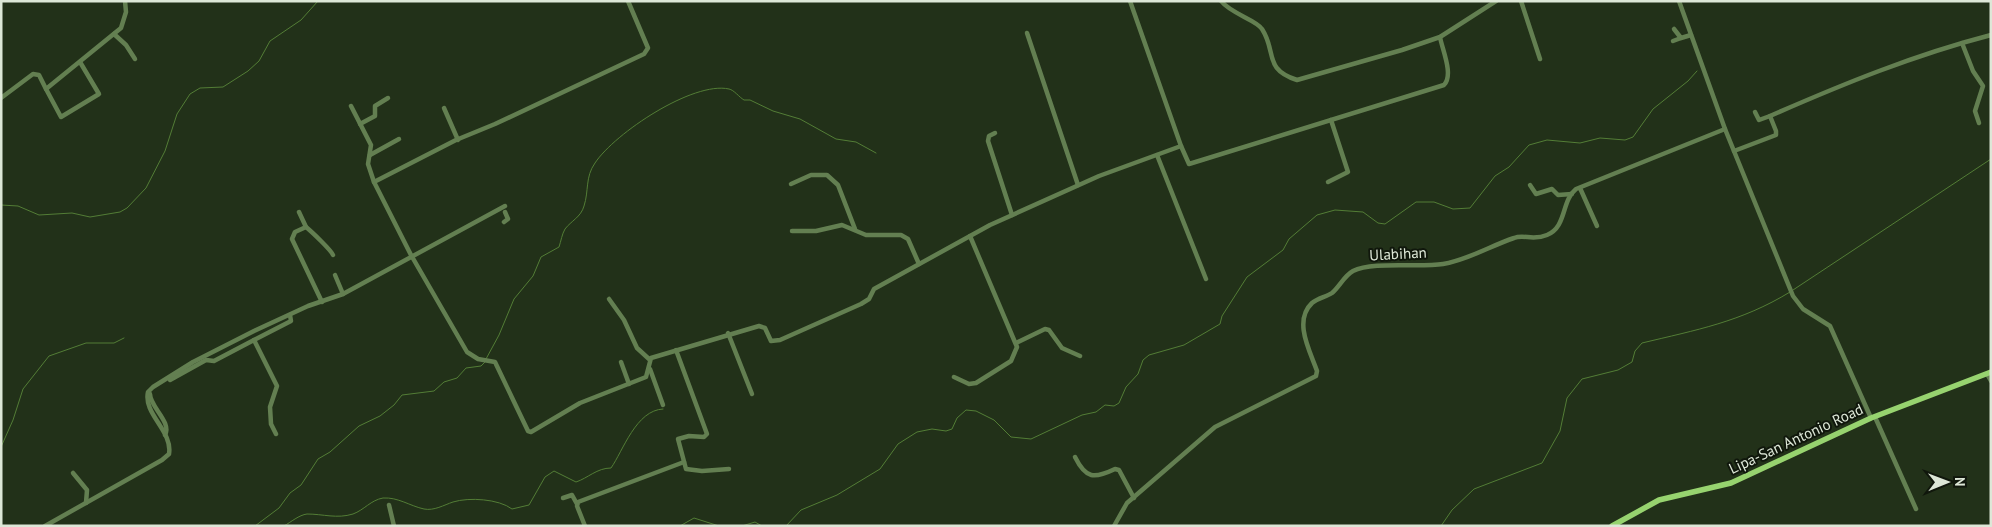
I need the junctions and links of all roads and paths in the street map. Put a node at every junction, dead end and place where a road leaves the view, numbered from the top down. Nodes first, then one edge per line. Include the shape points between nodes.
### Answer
1 (125, 1) edge
2 (628, 1) edge
3 (1130, 1) edge
4 (1221, 1) edge
5 (1496, 1) edge
6 (1521, 1) edge
7 (1679, 1) edge
8 (1674, 28) dead end
9 (1026, 33) dead end
10 (114, 34) junction
11 (1692, 35) junction
12 (1991, 35) edge
13 (1440, 37) junction
14 (1681, 38) junction
15 (1673, 41) dead end
16 (1962, 43) junction
17 (135, 59) dead end
18 (1540, 59) dead end
19 (80, 62) junction
20 (46, 89) junction
21 (1, 98) edge
22 (388, 98) dead end
23 (351, 106) dead end
24 (444, 108) dead end
25 (1754, 112) dead end
26 (1770, 116) junction
27 (1331, 120) junction
28 (1979, 123) dead end
29 (360, 124) junction
30 (1725, 129) junction
31 (995, 133) dead end
32 (399, 140) dead end
33 (458, 140) junction
34 (1180, 146) junction
35 (1734, 151) junction
36 (370, 155) junction
37 (1156, 155) junction
38 (374, 182) junction
39 (1328, 182) dead end
40 (791, 184) dead end
41 (1078, 185) junction
42 (1530, 185) dead end
43 (1580, 188) junction
44 (1572, 194) junction
45 (299, 212) dead end
46 (1012, 215) junction
47 (504, 222) dead end
48 (1597, 226) dead end
49 (306, 227) junction
50 (855, 229) junction
51 (792, 231) dead end
52 (970, 236) junction
53 (333, 254) dead end
54 (411, 255) junction
55 (919, 264) junction
56 (335, 275) dead end
57 (1206, 279) dead end
58 (343, 294) junction
59 (609, 299) dead end
60 (322, 302) junction
61 (290, 315) junction
62 (728, 333) junction
63 (254, 340) junction
64 (1016, 343) junction
65 (676, 350) junction
66 (1080, 356) dead end
67 (649, 359) junction
68 (621, 362) dead end
69 (649, 368) junction
70 (1989, 373) edge
71 (954, 377) dead end
72 (1991, 381) edge
73 (629, 384) junction
74 (752, 394) dead end
75 (663, 405) dead end
76 (1873, 417) junction
77 (276, 434) dead end
78 (165, 435) junction
79 (1075, 457) dead end
80 (684, 462) junction
81 (728, 469) dead end
82 (74, 473) dead end
83 (562, 498) dead end
84 (1134, 498) junction
85 (86, 503) junction
86 (577, 504) junction
87 (389, 505) dead end
88 (1916, 509) dead end
89 (46, 526) edge
90 (394, 526) edge
91 (585, 526) edge
92 (1114, 526) edge
93 (1612, 526) edge

1 - 10 street via 126,12 121,28
2 - 33 street via 641,28 647,52
3 - 34 street
4 - 13 street via 1226,7 1259,24 1274,67 1297,80
5 - 13 street
6 - 18 street
7 - 11 street
8 - 14 street
9 - 41 street
10 - 17 street
10 - 19 street
11 - 14 street
11 - 30 street
12 - 16 street
13 - 27 street via 1448,74 1444,85
14 - 15 street
16 - 26 street via 1878,70
16 - 28 street via 1983,86 1975,110
19 - 20 street
19 - 20 street via 99,94 60,117
20 - 21 street via 39,75 33,74
22 - 29 street via 374,108 375,116
23 - 29 street
24 - 33 street
25 - 26 street via 1759,120
26 - 35 street via 1776,135
27 - 34 street via 1194,164 1187,163
27 - 39 street via 1348,172
29 - 36 street via 371,145
30 - 35 street
30 - 43 street
31 - 46 street via 989,136 988,141
32 - 36 street
33 - 38 street
34 - 37 street
35 - 76 street via 1793,296 1803,310 1830,326
36 - 38 street via 368,164
37 - 41 street
37 - 57 street
38 - 54 street
40 - 50 street via 811,175 827,175 838,185
41 - 46 street
42 - 44 street via 1536,194 1552,189 1558,195
43 - 44 street
43 - 48 street
44 - 84 street, Ulabihan via 1558,227 1547,235 1534,239 1516,237 1444,264 1366,268 1350,272 1331,293 1316,300 1306,310 1304,333 1316,376 1216,427
45 - 49 street
46 - 52 street
47 - 54 street via 508,219 504,208
49 - 53 street
49 - 60 street via 295,232 292,239
50 - 51 street via 842,225 816,231
50 - 55 street via 866,235 906,236
52 - 55 street
52 - 64 street
54 - 58 street
54 - 73 street via 467,352 495,362 528,431 580,403
55 - 62 street via 874,289 861,304 774,342 762,326
56 - 58 street
58 - 60 street
59 - 67 street via 624,320 637,348
60 - 61 street
61 - 63 street via 288,323
61 - 78 street via 193,362 148,392 146,400
62 - 65 street
62 - 74 street
63 - 77 street via 277,386 270,407 271,424
63 - 78 street via 214,361 206,360 150,392 150,399 167,428
64 - 66 street via 1045,329 1062,348
64 - 71 street via 1016,352 1011,360 976,383 969,384
65 - 67 street
65 - 80 street via 707,434 678,439
67 - 69 street
68 - 73 street
69 - 73 street via 646,377
69 - 75 street
70 - 72 street
70 - 76 main road, Lipa-San Antonio Road
76 - 88 street
76 - 93 main road, Lipa-San Antonio Road via 1744,478 1659,500
78 - 85 street via 169,454
79 - 84 street via 1086,474 1104,475 1119,470
80 - 81 street via 687,470
80 - 86 street
82 - 85 street via 87,490
83 - 86 street via 572,495
84 - 92 street, Ulabihan via 1127,503
85 - 89 street
86 - 91 street
87 - 90 street

